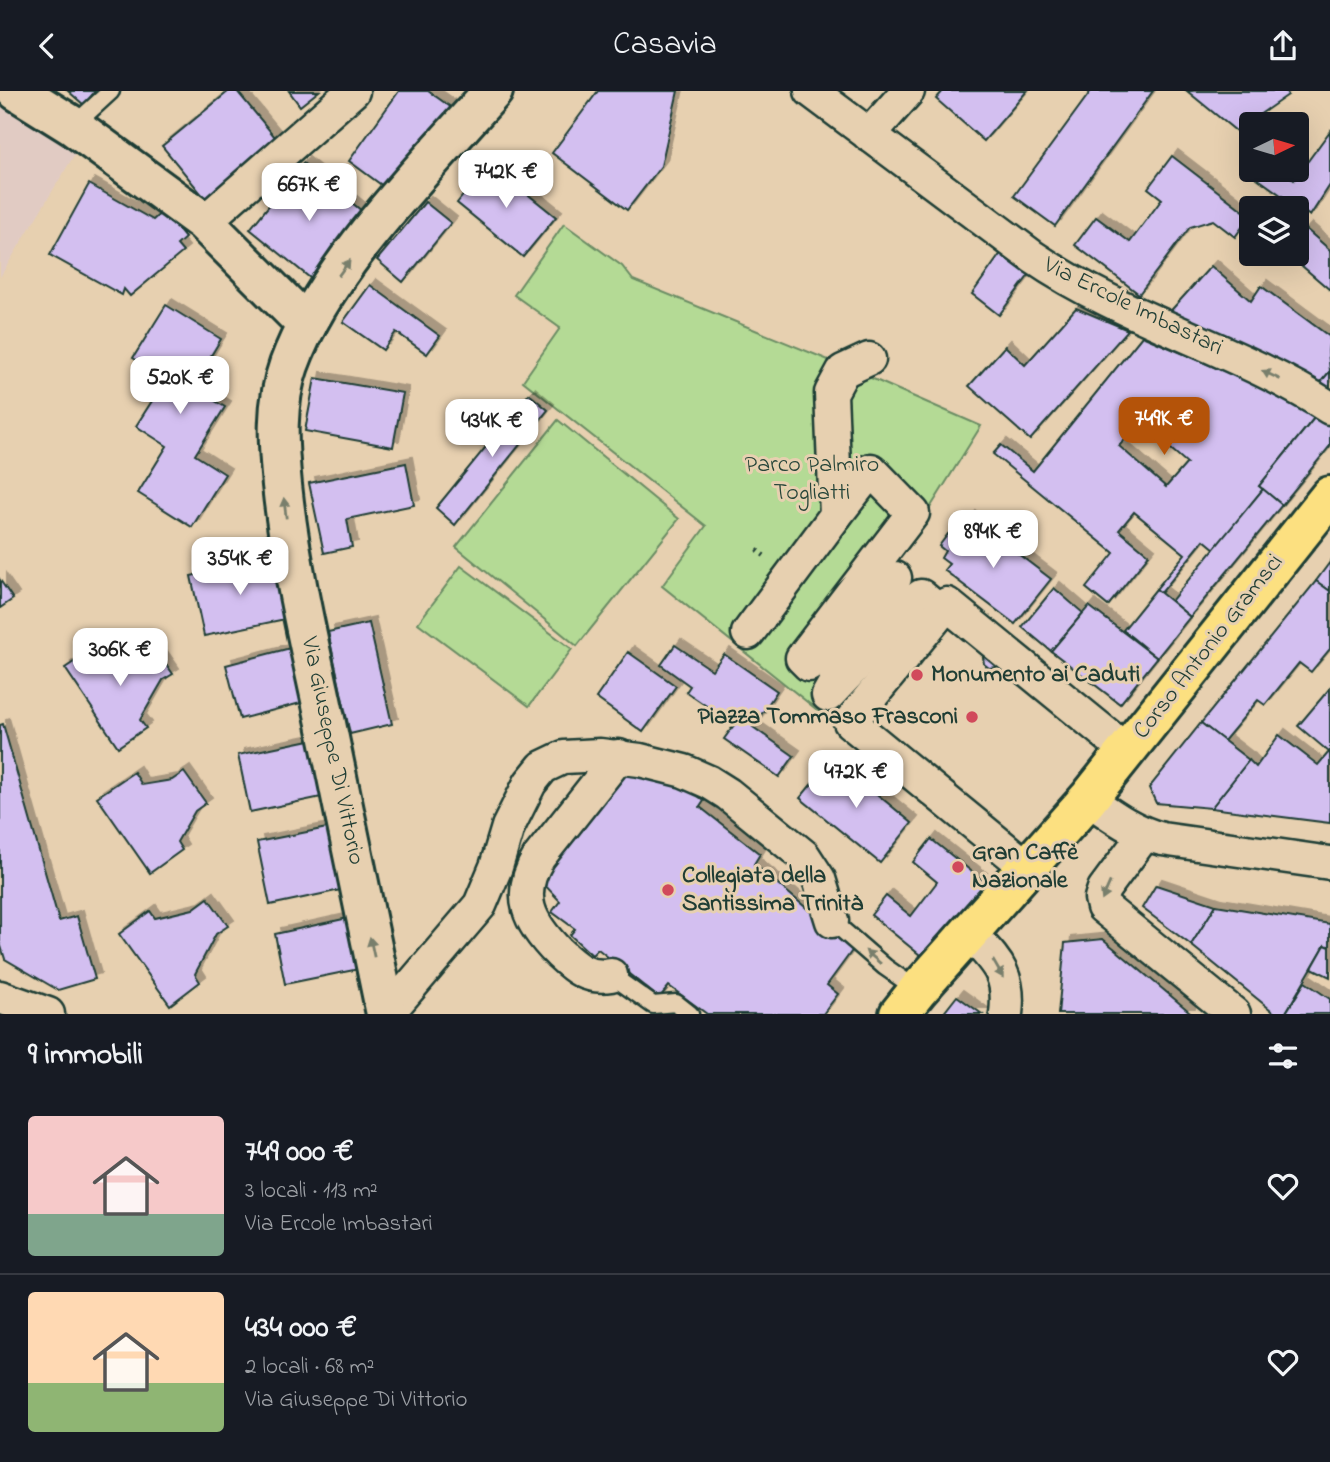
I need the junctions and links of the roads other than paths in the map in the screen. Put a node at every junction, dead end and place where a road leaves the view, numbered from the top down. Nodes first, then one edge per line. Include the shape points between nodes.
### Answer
1 (17, 91) edge
2 (111, 91) edge
3 (353, 91) edge
4 (493, 91) edge
5 (811, 91) edge
6 (908, 91) edge
7 (73, 126) junction
8 (869, 135) junction
9 (204, 222) junction
10 (307, 325) junction
11 (869, 359) dead end
12 (1330, 408) edge
13 (1330, 496) edge
14 (836, 515) junction
15 (940, 612) junction
16 (748, 633) dead end
17 (1127, 751) junction
18 (619, 757) junction
19 (1088, 799) junction
20 (1144, 835) junction
21 (1330, 863) edge
22 (1027, 867) junction
23 (832, 921) joint
24 (969, 932) junction
25 (611, 975) joint
26 (0, 997) edge
27 (908, 1002) edge
28 (48, 1014) edge
29 (386, 1014) edge
30 (690, 1014) edge
31 (1006, 1014) edge
32 (1234, 1014) edge

1 - 7 street
2 - 7 lane
3 - 9 street
10 -> 4 street, Via Giuseppe Di Vittorio via 371,231
5 - 8 street, Via Ercole Imbastari
6 - 8 street
7 - 9 street
12 -> 8 street, Via Ercole Imbastari via 1278,378 1076,284
9 - 10 street
29 -> 10 street, Via Giuseppe Di Vittorio via 284,505 280,403 288,368
11 - 14 street via 843,371 831,393
13 - 17 main road, Corso Antonio Gramsci
14 - 15 street via 871,470 913,513 802,658 809,664 895,578 828,695 920,596
14 - 16 street
15 - 17 street via 947,604
15 - 22 street via 850,722
17 - 19 main road, Corso Antonio Gramsci
18 - 23 street via 684,771 728,794 804,856 819,879
18 - 25 street via 539,857 527,891 532,922 543,937 579,971
18 - 29 street via 570,756 537,773 512,819 480,905
19 - 20 street
19 - 22 main road, Corso Antonio Gramsci
20 - 21 street
20 -> 32 street via 1104,889 1103,907
22 - 24 main road, Corso Antonio Gramsci
27 -> 23 lane via 885,967
24 - 27 main road, Corso Antonio Gramsci
24 -> 31 street via 1002,971
25 - 30 lane via 653,1005 676,1003
26 - 28 street

